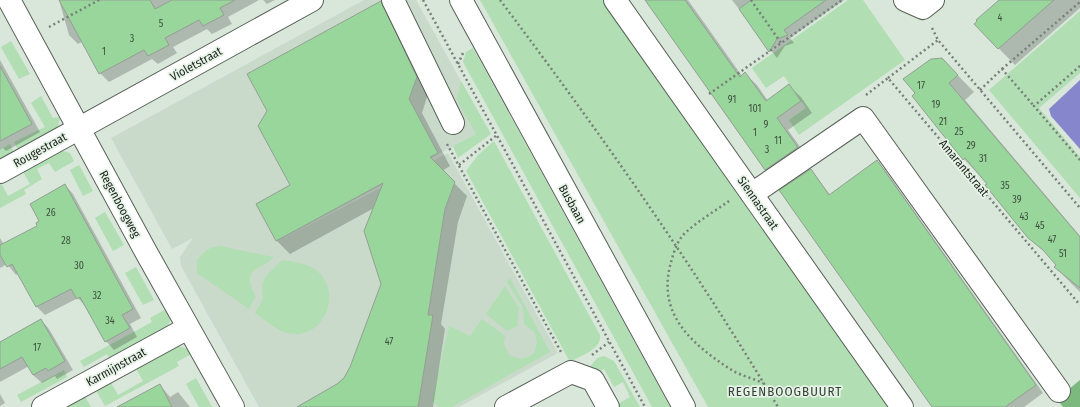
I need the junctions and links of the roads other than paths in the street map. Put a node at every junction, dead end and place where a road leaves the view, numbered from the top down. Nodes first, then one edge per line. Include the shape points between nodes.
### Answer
1 (9, 0) edge
2 (312, 0) edge
3 (393, 0) edge
4 (461, 0) edge
5 (615, 0) edge
6 (452, 123) road end
7 (79, 129) junction
8 (0, 172) edge
9 (752, 194) junction
10 (188, 328) junction
11 (1059, 391) dead end
12 (43, 407) edge
13 (233, 407) edge
14 (506, 407) edge
15 (608, 407) edge
16 (684, 407) edge
17 (902, 407) edge

1 - 7 street, Regenboogweg
2 - 7 street, Violetstraat
3 - 6 street
4 - 16 street, Busbaan
5 - 9 street, Siennastraat
7 - 8 street, Rougestraat
7 - 10 street, Regenboogweg
9 - 11 street via 863,118
9 - 17 street, Siennastraat
10 - 12 street, Karmijnstraat
10 - 13 street, Regenboogweg
14 - 15 street via 571,372 593,380

